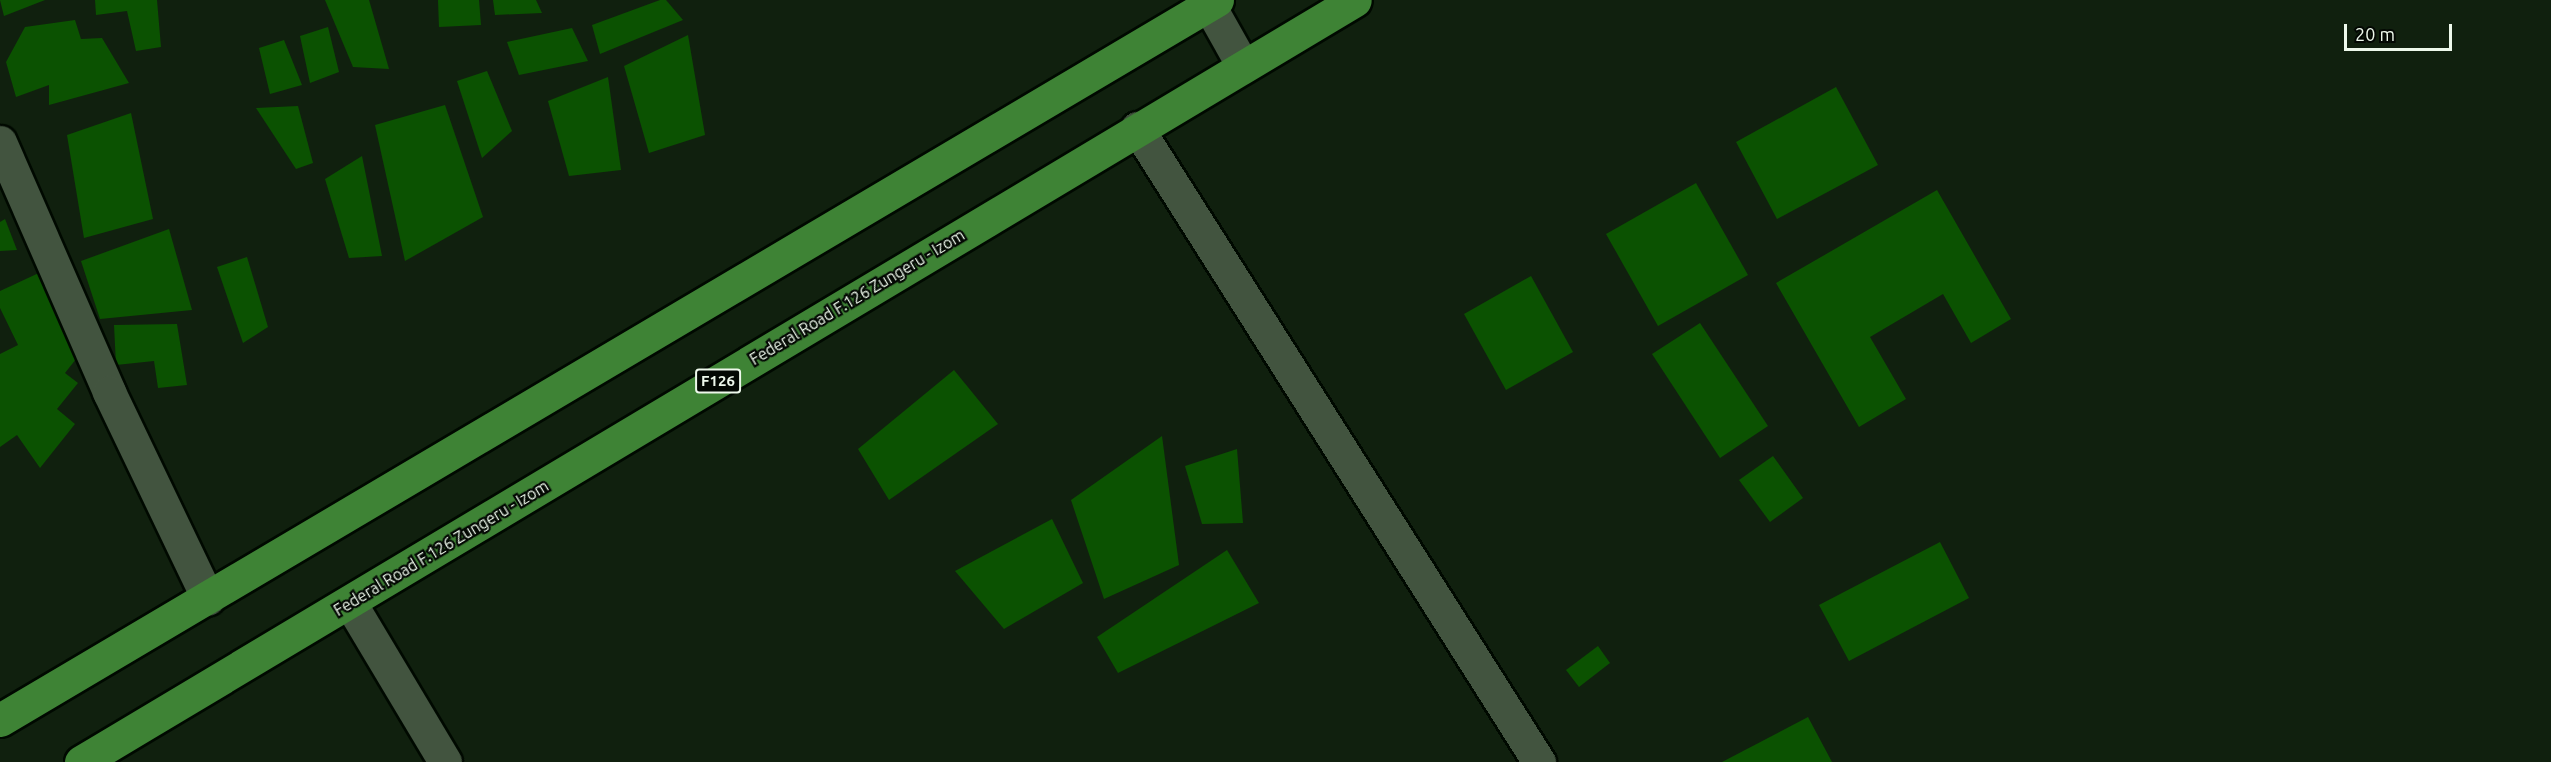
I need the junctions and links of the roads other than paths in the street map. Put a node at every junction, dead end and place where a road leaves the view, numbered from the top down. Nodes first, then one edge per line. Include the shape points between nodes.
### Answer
1 (1355, 0) edge
2 (1210, 2) edge
3 (1243, 66) junction
4 (1137, 128) junction
5 (0, 142) edge
6 (208, 598) junction
7 (350, 603) junction
8 (0, 720) edge
9 (81, 762) edge
10 (445, 762) edge
11 (1539, 762) edge

1 - 3 main road, Federal Road F.126 Zungeru - Izom / F126
2 - 3 street
2 - 6 main road
3 - 4 main road, Federal Road F.126 Zungeru - Izom / F126
4 - 7 main road, Federal Road F.126 Zungeru - Izom / F126
4 - 11 street
5 - 6 street via 109,392
6 - 8 main road
7 - 9 main road, Federal Road F.126 Zungeru - Izom / F126
7 - 10 street

